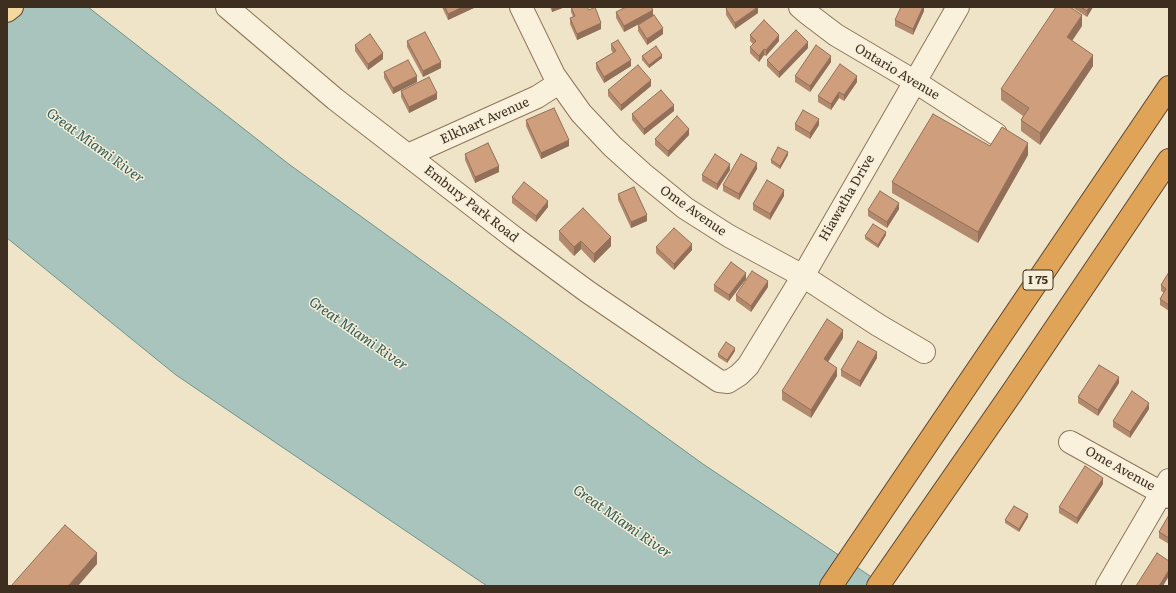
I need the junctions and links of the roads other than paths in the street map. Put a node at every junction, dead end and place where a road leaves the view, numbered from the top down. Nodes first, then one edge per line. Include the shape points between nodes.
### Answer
1 (12, 7) edge
2 (227, 7) edge
3 (522, 7) edge
4 (800, 7) edge
5 (958, 7) edge
6 (7, 11) edge
7 (914, 81) junction
8 (559, 83) junction
9 (1169, 87) edge
10 (996, 134) edge
11 (408, 155) junction
12 (1169, 160) edge
13 (803, 276) junction
14 (924, 352) dead end
15 (728, 382) joint
16 (1070, 442) dead end
17 (1167, 490) edge
18 (831, 586) edge
19 (878, 586) edge
20 (1107, 586) edge

1 - 6 main road
2 - 11 street, Embury Park Road via 335,99
3 - 8 street, Ome Avenue
4 - 7 street, Ontario Avenue via 836,34
5 - 7 street, Hiawatha Drive
7 - 10 street, Ontario Avenue
7 - 13 street, Hiawatha Drive
8 - 11 street, Elkhart Avenue via 537,97
8 - 13 street, Ome Avenue via 581,113 612,146 685,208 729,236
9 - 18 highway, I 75
11 - 15 street, Embury Park Road via 588,292 719,381
12 - 19 highway
13 - 14 street, Ome Avenue
13 - 15 street, Hiawatha Drive via 748,366
16 - 17 street, Ome Avenue
17 - 20 street

